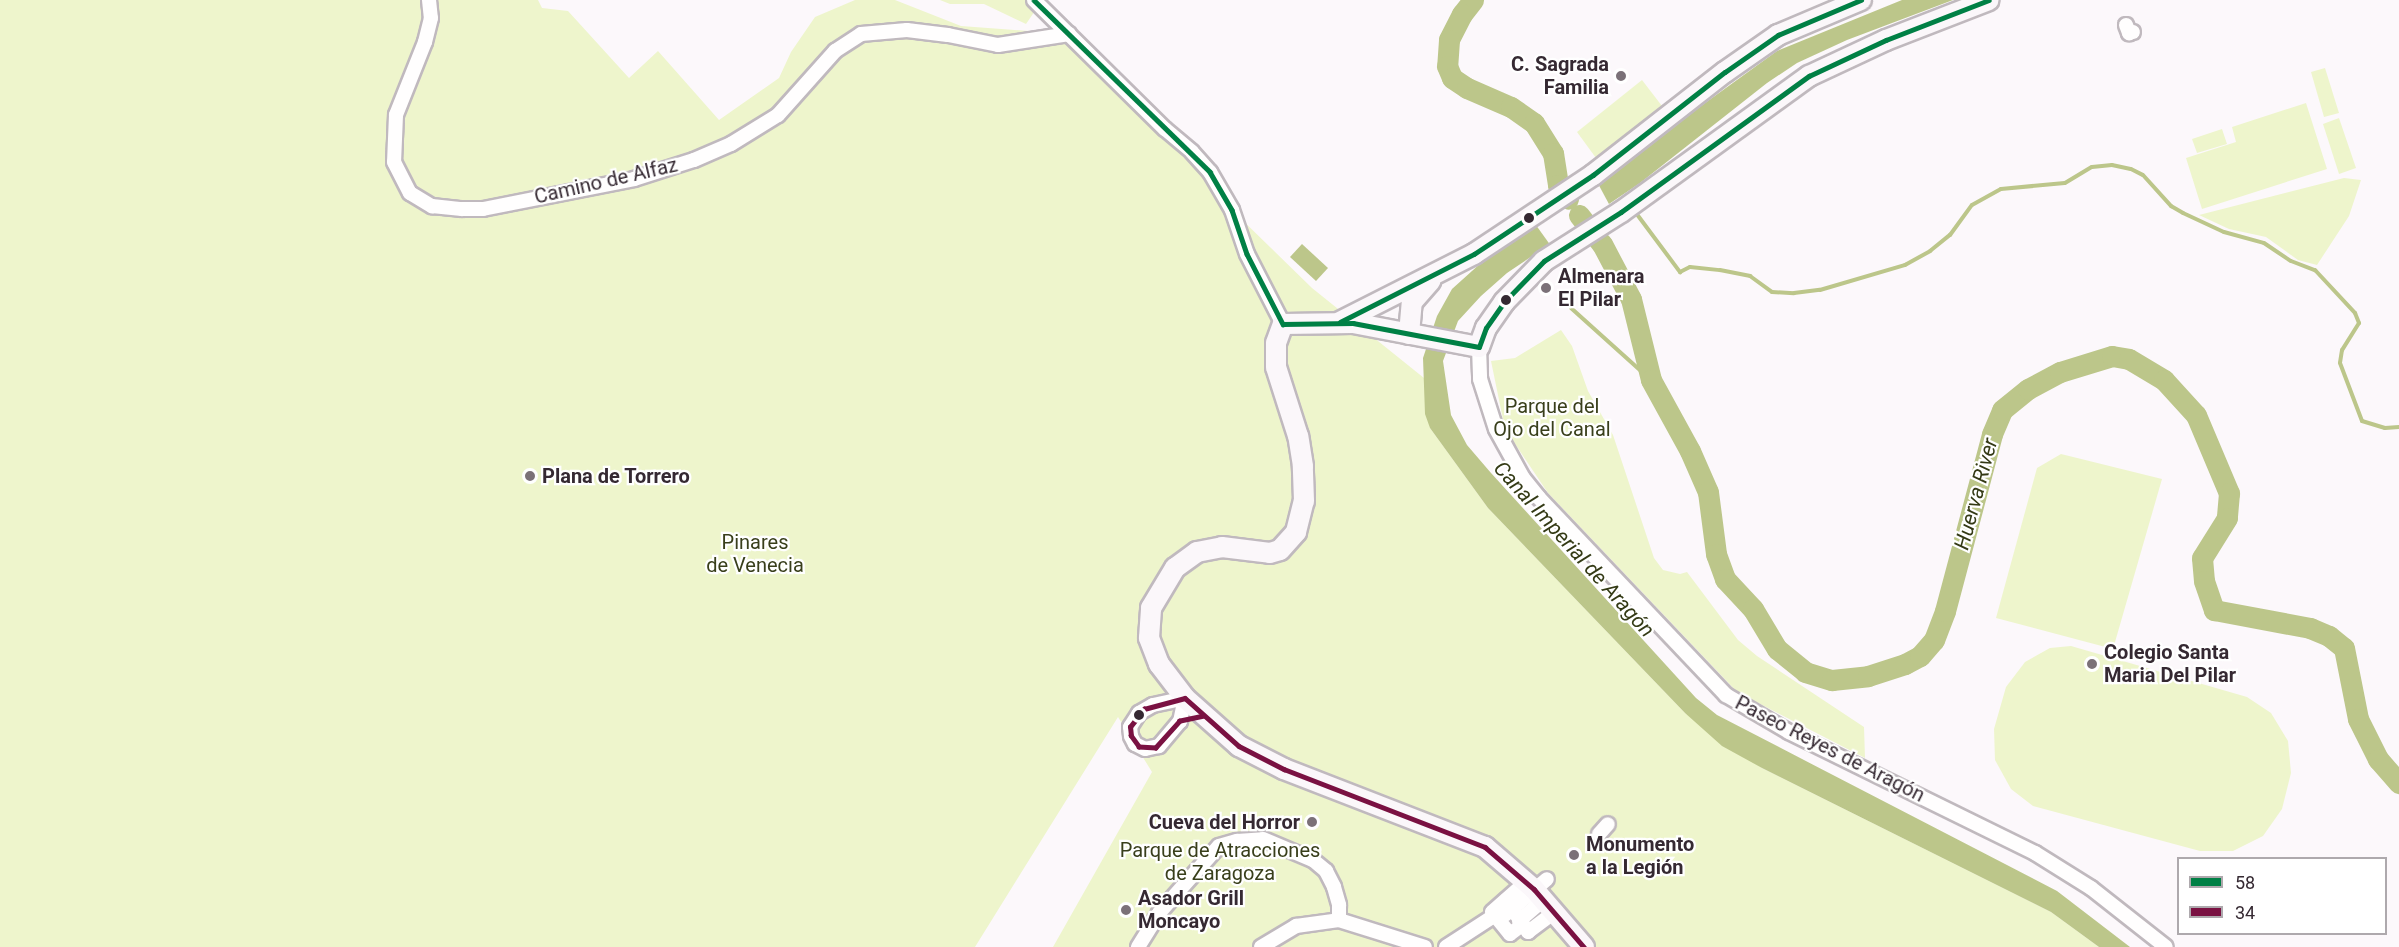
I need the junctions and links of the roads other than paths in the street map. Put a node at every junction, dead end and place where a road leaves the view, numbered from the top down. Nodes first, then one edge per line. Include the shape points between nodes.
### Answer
1 (429, 0) edge
2 (1034, 0) edge
3 (1861, 0) edge
4 (1989, 0) edge
5 (1069, 34) junction
6 (1439, 273) junction
7 (1340, 322) junction
8 (1283, 324) junction
9 (1415, 335) junction
10 (1479, 347) junction
11 (1185, 698) junction
12 (1204, 716) junction
13 (1180, 720) junction
14 (1541, 892) junction
15 (1515, 915) junction
16 (1339, 920) junction
17 (1138, 947) edge
18 (1261, 947) edge
19 (1425, 947) edge
20 (1446, 947) edge
21 (1584, 947) edge
22 (2166, 947) edge

1 - 5 street, Camino de Alfaz via 425,42 396,115 394,162 410,193 432,206 462,209 483,209 634,179 731,144 778,115 835,51 861,34 907,30 998,45
2 - 5 street
3 - 6 street via 1778,35 1593,175
4 - 10 street, Paseo Reyes de Aragón via 1886,40 1809,76 1534,270 1504,302 1486,328
5 - 8 street via 1210,172 1232,210 1247,254
6 - 7 street
6 - 9 street via 1412,302
7 - 8 street
7 - 9 street
8 - 11 street via 1276,343 1276,367 1302,452 1301,518 1296,532 1280,550 1259,553 1222,547 1209,549 1187,558 1166,580 1151,608 1149,638 1159,664
9 - 10 street
10 - 22 street, Paseo Reyes de Aragón via 1480,379 1496,429 1523,478 1726,695 1789,732 2035,853 2091,888
11 - 12 street
11 - 13 street
11 - 13 street via 1144,709 1133,721 1131,736 1139,747 1156,748
12 - 13 street
12 - 14 street via 1239,746 1284,769 1485,847
14 - 15 street
14 - 15 street via 1528,932
14 - 21 street
15 - 20 street
16 - 17 street via 1334,887 1326,871 1313,860 1263,839 1237,841 1219,846 1159,914
16 - 18 street via 1296,927
16 - 19 street

